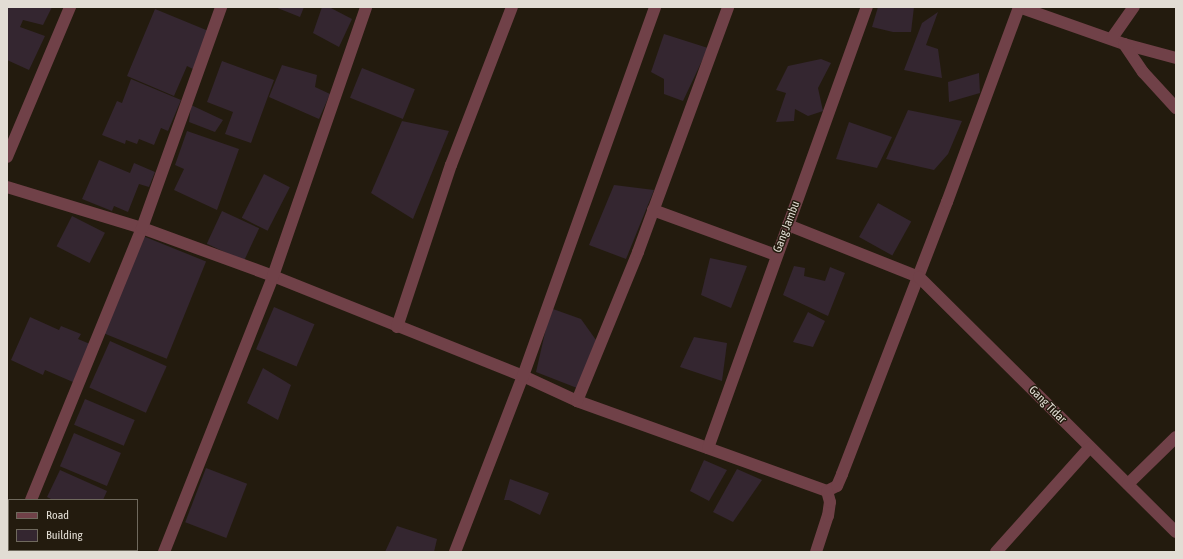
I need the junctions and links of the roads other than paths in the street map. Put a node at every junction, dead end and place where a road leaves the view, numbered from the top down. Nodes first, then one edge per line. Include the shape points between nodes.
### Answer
1 (70, 7) edge
2 (221, 7) edge
3 (366, 7) edge
4 (512, 7) edge
5 (655, 7) edge
6 (728, 7) edge
7 (867, 7) edge
8 (1019, 7) edge
9 (1134, 7) edge
10 (1043, 11) edge
11 (1112, 38) junction
12 (1124, 44) junction
13 (1176, 58) edge
14 (1176, 108) edge
15 (7, 157) edge
16 (7, 187) edge
17 (653, 210) junction
18 (788, 225) junction
19 (142, 228) junction
20 (776, 255) junction
21 (273, 276) junction
22 (919, 277) junction
23 (397, 326) junction
24 (523, 376) junction
25 (577, 401) junction
26 (1176, 437) edge
27 (708, 448) junction
28 (1090, 448) junction
29 (1128, 484) junction
30 (827, 491) junction
31 (31, 499) edge
32 (1176, 532) edge
33 (164, 552) edge
34 (455, 552) edge
35 (816, 552) edge
36 (996, 552) edge

1 - 15 street
2 - 19 street
3 - 21 street
4 - 23 street via 451,165
5 - 24 street
6 - 17 street
7 - 18 street, Gang Jambu
8 - 10 street
8 - 22 street
9 - 11 street
10 - 11 street
11 - 12 street
12 - 13 street
12 - 14 street via 1143,72
16 - 19 street
17 - 20 street
17 - 25 street
18 - 20 street, Gang Jambu
18 - 22 street
19 - 21 street
19 - 31 street
20 - 27 street, Gang Jambu
21 - 23 street
21 - 33 street
22 - 28 street, Gang Tidar
22 - 30 street via 837,486
23 - 24 street
24 - 25 street
24 - 34 street
25 - 27 street
26 - 29 street
27 - 30 street
28 - 29 street, Gang Tidar
28 - 36 street
29 - 32 street, Gang Tidar
30 - 35 street via 830,502 828,516

